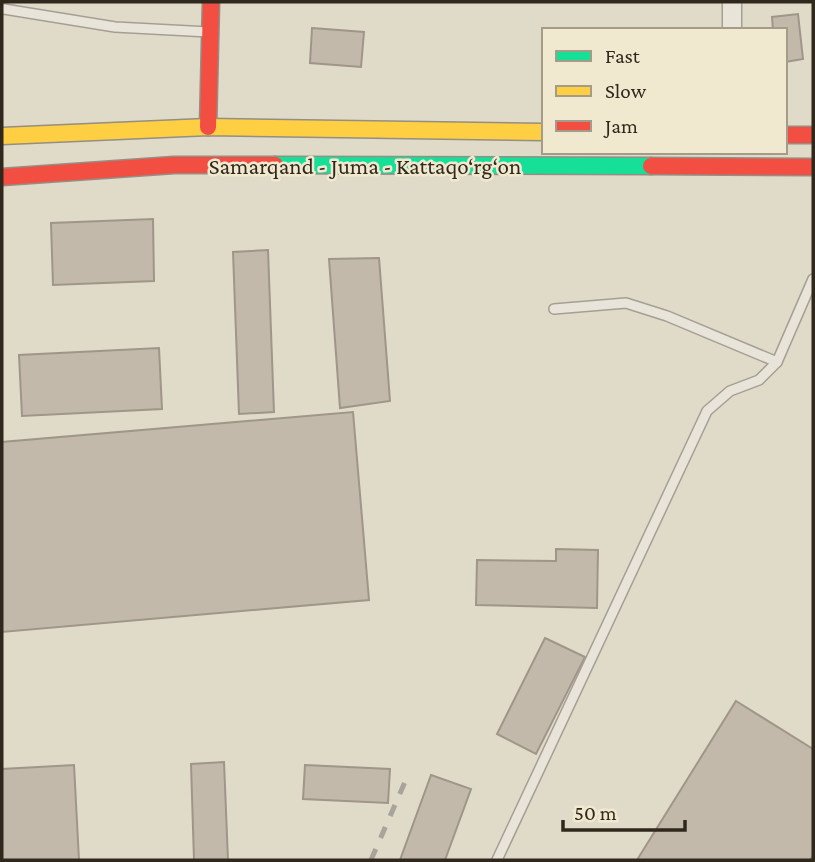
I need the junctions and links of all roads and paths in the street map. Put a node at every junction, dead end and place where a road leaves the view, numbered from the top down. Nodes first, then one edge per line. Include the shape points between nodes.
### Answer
1 (211, 2) edge
2 (732, 2) edge
3 (4, 9) dead end
4 (732, 28) edge
5 (211, 32) junction
6 (208, 127) junction
7 (542, 132) edge
8 (787, 135) edge
9 (813, 135) edge
10 (2, 136) edge
11 (813, 167) edge
12 (2, 177) edge
13 (813, 279) edge
14 (554, 309) dead end
15 (778, 362) junction
16 (497, 860) edge

1 - 5 main road
2 - 4 street
3 - 5 lane via 115,26
5 - 6 main road
6 - 7 main road, Samarqand - Juma - Kattaqo‘rg‘on
6 - 10 main road, Samarqand - Juma - Kattaqo‘rg‘on
8 - 9 main road
11 - 12 main road, Samarqand - Juma - Kattaqo‘rg‘on via 174,165
13 - 15 lane
14 - 15 lane via 626,303
15 - 16 lane via 759,380 730,391 708,411

